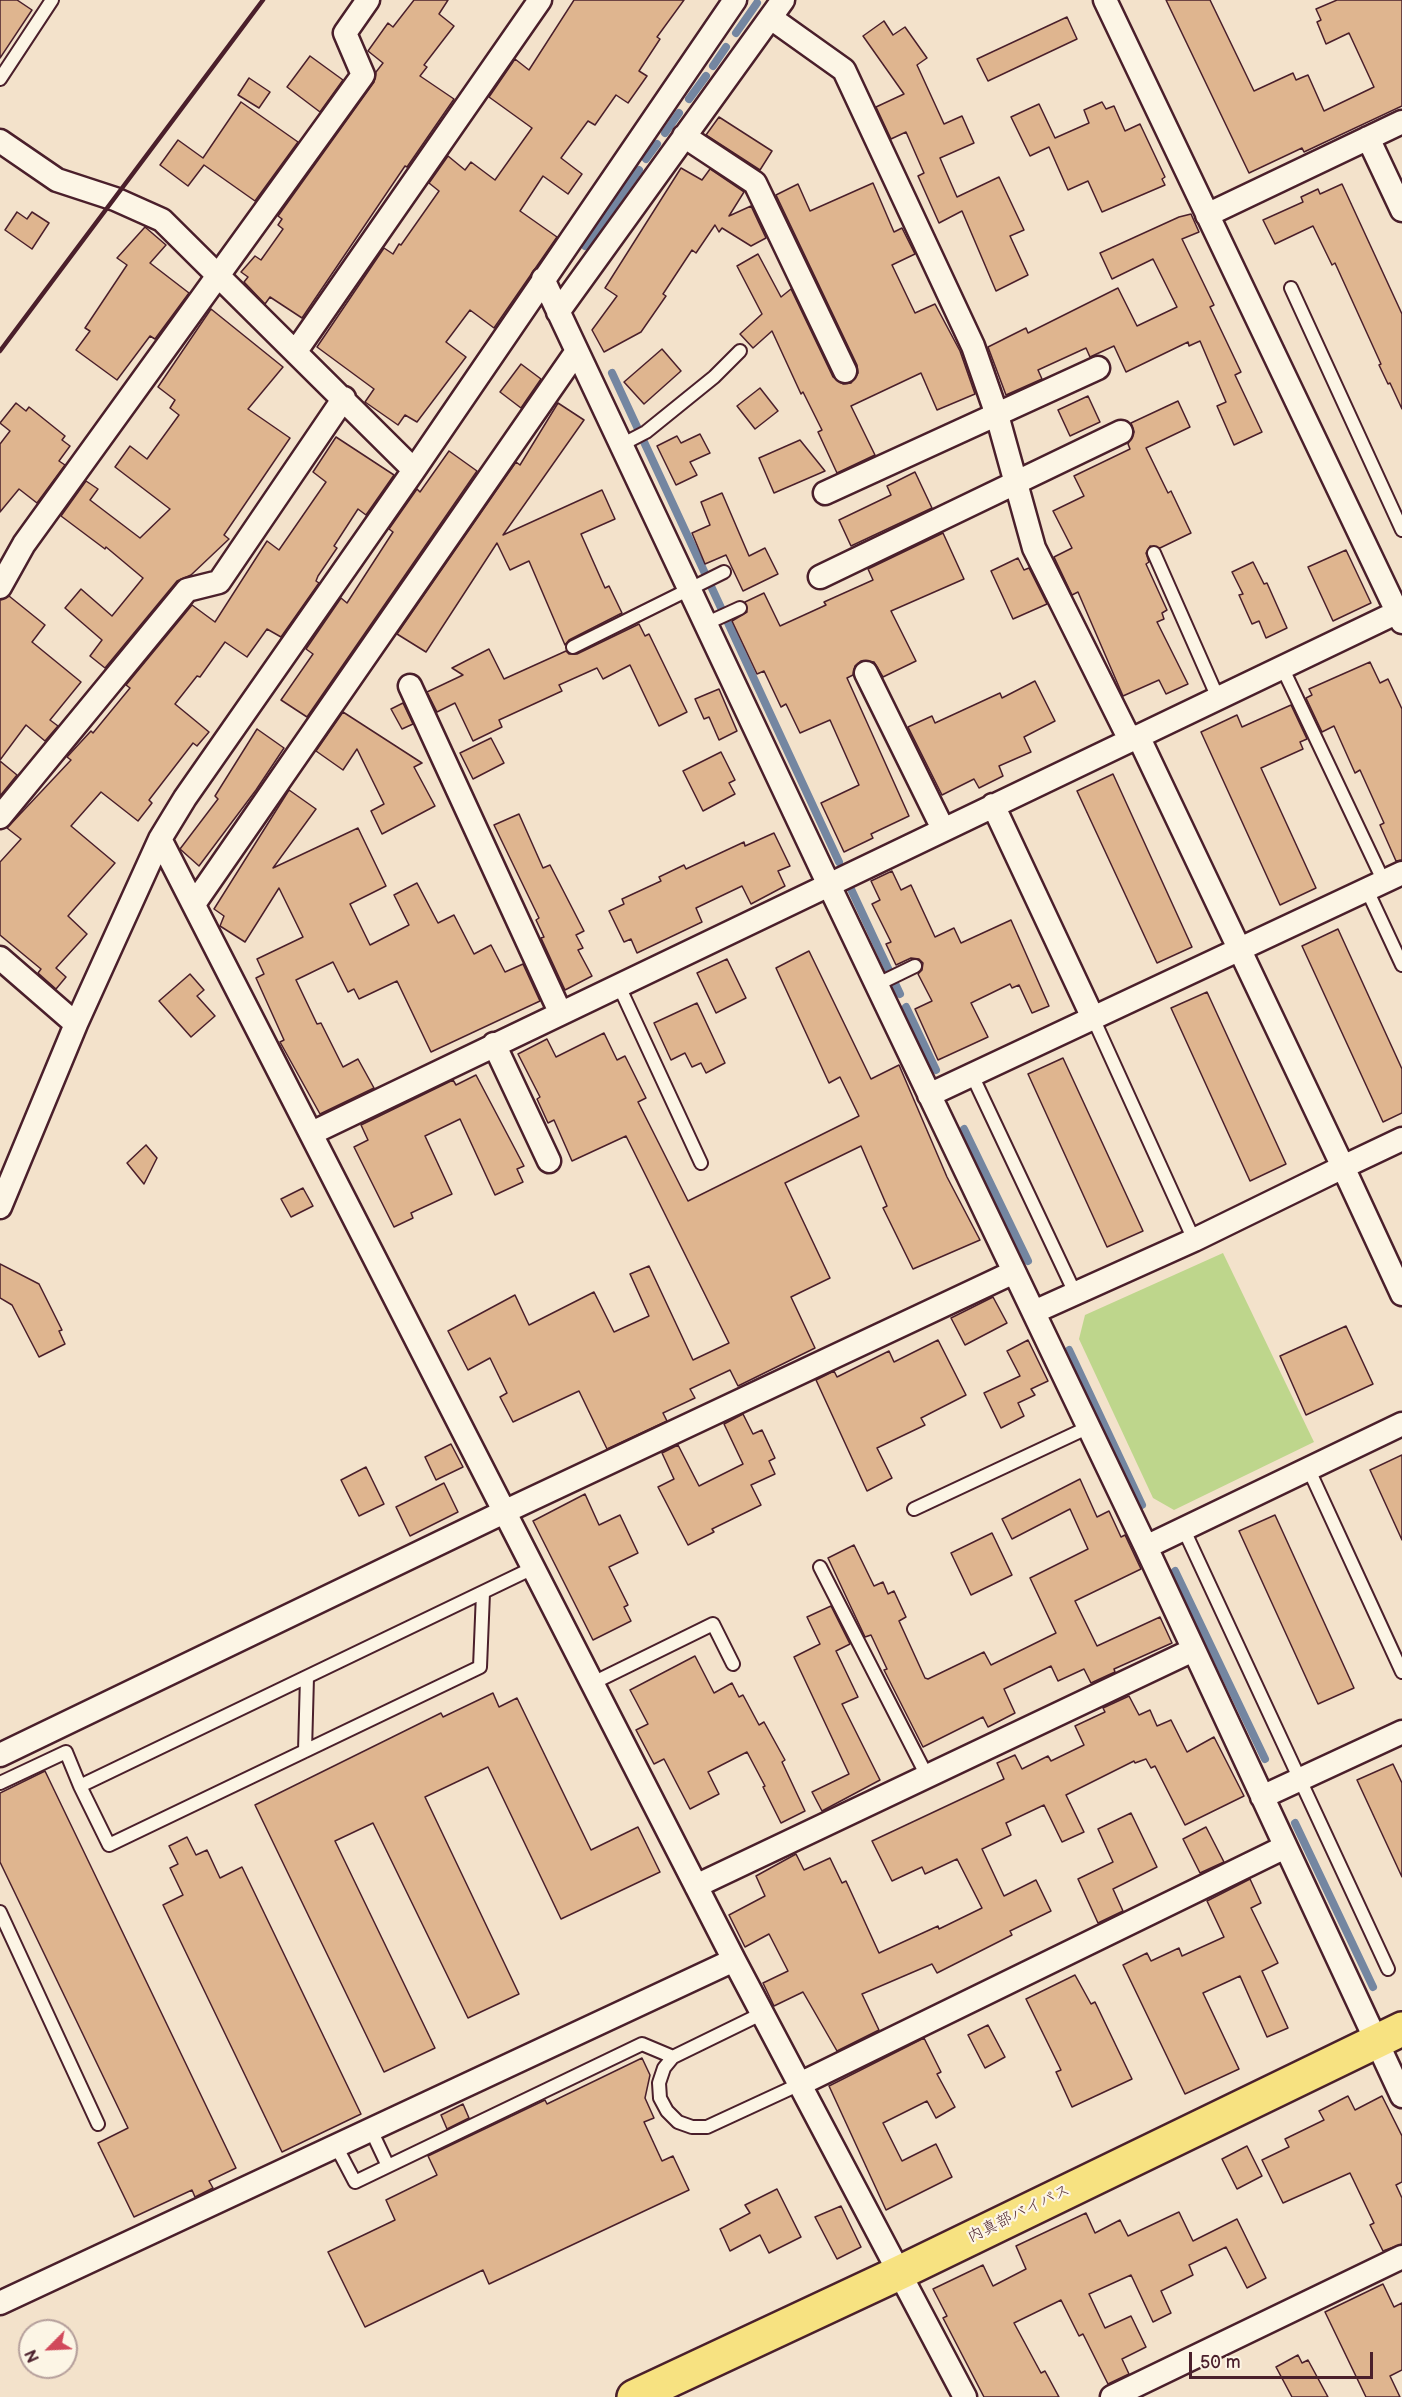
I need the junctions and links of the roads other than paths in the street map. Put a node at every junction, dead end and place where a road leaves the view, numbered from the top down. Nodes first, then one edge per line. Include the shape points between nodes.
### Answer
1 (52, 0) edge
2 (368, 0) edge
3 (540, 0) edge
4 (735, 0) edge
5 (1105, 0) edge
6 (777, 6) edge
7 (0, 79) edge
8 (1402, 122) edge
9 (684, 136) junction
10 (1368, 138) junction
11 (0, 141) edge
12 (1402, 210) edge
13 (1207, 215) junction
14 (219, 276) junction
15 (543, 279) junction
16 (1291, 288) dead end
17 (558, 312) junction
18 (296, 351) junction
19 (577, 351) junction
20 (740, 351) dead end
21 (1098, 368) dead end
22 (844, 371) dead end
23 (344, 399) junction
24 (997, 415) junction
25 (1121, 432) dead end
26 (627, 442) junction
27 (414, 470) junction
28 (1016, 483) junction
29 (825, 493) dead end
30 (1402, 530) edge
31 (1154, 553) dead end
32 (724, 572) dead end
33 (819, 577) dead end
34 (701, 584) junction
35 (0, 587) edge
36 (1400, 614) edge
37 (573, 647) dead end
38 (1282, 667) junction
39 (866, 673) dead end
40 (410, 686) dead end
41 (1218, 698) junction
42 (1134, 738) junction
43 (993, 805) junction
44 (0, 817) edge
45 (943, 829) junction
46 (160, 839) junction
47 (1384, 882) edge
48 (828, 883) junction
49 (194, 904) junction
50 (1238, 949) junction
51 (0, 958) edge
52 (1402, 965) edge
53 (915, 966) dead end
54 (887, 979) junction
55 (618, 984) junction
56 (560, 1012) junction
57 (1093, 1018) junction
58 (76, 1024) junction
59 (494, 1044) junction
60 (972, 1075) junction
61 (929, 1095) junction
62 (312, 1133) junction
63 (1402, 1139) edge
64 (549, 1161) dead end
65 (701, 1163) dead end
66 (1343, 1167) junction
67 (0, 1207) edge
68 (1194, 1240) junction
69 (1014, 1272) junction
70 (1075, 1293) junction
71 (1402, 1294) edge
72 (1034, 1312) junction
73 (1402, 1424) edge
74 (1089, 1427) junction
75 (1309, 1470) junction
76 (914, 1509) dead end
77 (506, 1511) junction
78 (1184, 1530) junction
79 (1146, 1547) junction
80 (535, 1567) junction
81 (820, 1567) dead end
82 (483, 1593) junction
83 (1193, 1650) junction
84 (733, 1664) dead end
85 (1402, 1672) edge
86 (307, 1677) junction
87 (593, 1683) junction
88 (1402, 1732) edge
89 (305, 1751) junction
90 (0, 1755) edge
91 (928, 1778) junction
92 (1300, 1780) junction
93 (0, 1783) edge
94 (80, 1786) junction
95 (1262, 1797) junction
96 (1286, 1847) junction
97 (696, 1886) junction
98 (0, 1912) edge
99 (734, 1960) junction
100 (1388, 1969) dead end
101 (763, 2013) junction
102 (1389, 2035) edge
103 (673, 2057) junction
104 (800, 2084) junction
105 (1402, 2096) edge
106 (98, 2124) dead end
107 (371, 2130) junction
108 (336, 2146) junction
109 (388, 2166) junction
110 (1402, 2257) edge
111 (901, 2272) junction
112 (0, 2303) edge
113 (634, 2397) edge
114 (965, 2397) edge
115 (1112, 2397) edge

1 - 7 lane
2 - 14 street via 345,33 363,75
3 - 18 street
4 - 15 street
5 - 13 street
6 - 9 street
6 - 24 street via 843,70 973,346
8 - 10 street
9 - 17 street
9 - 22 street via 755,183
10 - 12 street
10 - 13 street
11 - 14 street via 57,180 162,220
13 - 36 street
14 - 18 street
14 - 35 street via 24,544
15 - 17 street
15 - 27 street
16 - 30 lane
17 - 19 street
18 - 23 street
19 - 26 street
19 - 49 street
20 - 26 lane via 646,432
21 - 24 street
23 - 27 street
23 - 44 street via 219,582 187,590
24 - 28 street
24 - 29 street
25 - 28 street
26 - 34 street
27 - 46 street
28 - 33 street
28 - 42 street via 1034,548
31 - 41 lane
32 - 34 lane
34 - 37 lane
34 - 48 street via 723,616
36 - 38 street
38 - 41 street
38 - 47 lane
39 - 45 street
40 - 56 street
41 - 42 street
42 - 43 street
42 - 50 street
43 - 45 street
43 - 57 street
45 - 48 street
46 - 49 street
46 - 58 street
47 - 50 street
47 - 52 lane
48 - 54 street
48 - 55 street
49 - 62 street
50 - 57 street
50 - 66 street
51 - 58 street
53 - 54 lane
54 - 61 street
55 - 56 street
55 - 65 lane
56 - 59 street
57 - 60 street
57 - 68 lane
58 - 67 street
59 - 62 street
59 - 64 street
60 - 61 street
60 - 70 lane
61 - 69 street
62 - 77 street
63 - 66 street
66 - 68 street
66 - 71 street
68 - 70 street
69 - 72 street
69 - 77 street
70 - 72 street
72 - 74 street
73 - 75 street
74 - 76 lane
74 - 79 street
75 - 78 street
75 - 85 lane
77 - 80 street
77 - 90 street
78 - 79 street
78 - 92 lane
79 - 83 street
80 - 82 lane
80 - 87 street
81 - 91 lane
82 - 86 lane
82 - 89 lane via 480,1667
83 - 91 street
83 - 95 street
84 - 87 lane via 713,1624
86 - 89 lane
86 - 94 lane
87 - 97 street
88 - 92 street
89 - 94 lane via 109,1845
91 - 97 street
92 - 95 street
92 - 100 lane
93 - 94 lane via 66,1752
95 - 96 street
96 - 102 street
96 - 104 street
97 - 99 street
98 - 106 lane
99 - 101 street
99 - 107 street
101 - 103 lane
101 - 104 street
102 - 105 street
102 - 111 highway, 内真部バイパス
103 - 104 lane via 659,2083 660,2098 678,2122 692,2127 707,2127
103 - 109 lane via 642,2044
104 - 111 street
107 - 108 street
107 - 109 lane
108 - 109 lane via 355,2182
108 - 112 street
110 - 115 street
111 - 113 highway, 内真部バイパス
111 - 114 street

